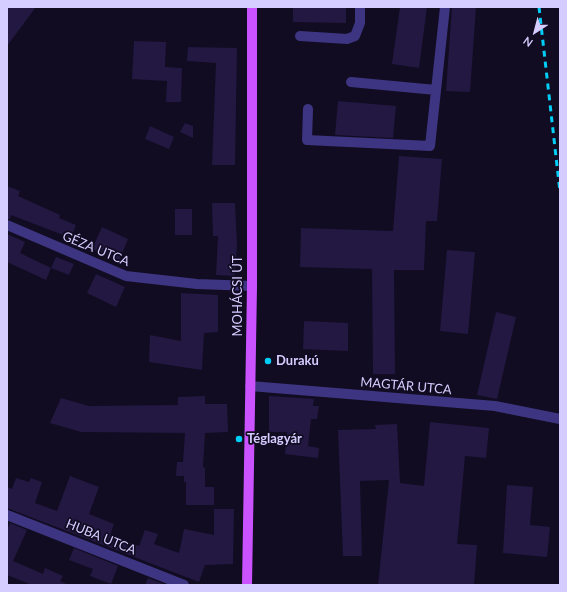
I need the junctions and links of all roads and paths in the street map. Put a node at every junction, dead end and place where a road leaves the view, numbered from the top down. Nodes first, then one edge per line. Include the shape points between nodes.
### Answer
1 (252, 7) edge
2 (360, 7) edge
3 (444, 7) edge
4 (300, 36) dead end
5 (351, 82) dead end
6 (436, 90) junction
7 (308, 109) dead end
8 (7, 225) edge
9 (252, 286) junction
10 (250, 386) junction
11 (560, 419) edge
12 (7, 515) edge
13 (184, 585) edge
14 (247, 585) edge

1 - 9 main road, MOHÁCSI ÚT
2 - 4 street via 360,23 355,36 347,39
3 - 6 street
5 - 6 street
6 - 7 street via 430,146 307,140
8 - 9 street, GÉZA UTCA via 126,276 197,284
9 - 10 main road, MOHÁCSI ÚT
10 - 11 street, MAGTÁR UTCA via 495,406
10 - 14 main road, MOHÁCSI ÚT
12 - 13 street, HUBA UTCA

